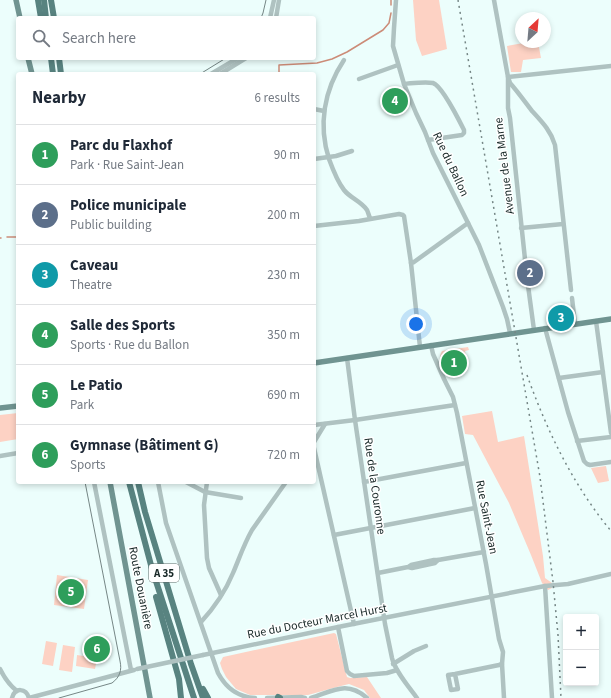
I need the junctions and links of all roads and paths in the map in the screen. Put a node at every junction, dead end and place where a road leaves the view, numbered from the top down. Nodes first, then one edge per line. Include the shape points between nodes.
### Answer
1 (16, 0) edge
2 (38, 0) edge
3 (44, 0) edge
4 (51, 0) edge
5 (274, 0) edge
6 (280, 0) edge
7 (396, 0) edge
8 (494, 0) edge
9 (20, 16) edge
10 (41, 16) edge
11 (46, 16) edge
12 (54, 16) edge
13 (270, 16) edge
14 (276, 16) edge
15 (28, 60) edge
16 (51, 60) edge
17 (59, 60) edge
18 (234, 60) edge
19 (243, 60) edge
20 (344, 60) dead end
21 (398, 65) junction
22 (611, 66) edge
23 (32, 72) edge
24 (53, 72) edge
25 (61, 72) edge
26 (214, 72) edge
27 (223, 72) edge
28 (508, 77) junction
29 (359, 79) dead end
30 (404, 84) junction
31 (514, 88) junction
32 (508, 92) junction
33 (316, 109) edge
34 (324, 111) junction
35 (428, 140) junction
36 (352, 151) dead end
37 (329, 158) junction
38 (316, 159) edge
39 (370, 218) junction
40 (468, 223) junction
41 (563, 224) junction
42 (316, 226) edge
43 (521, 228) junction
44 (411, 263) junction
45 (571, 290) dead end
46 (572, 298) dead end
47 (611, 319) edge
48 (596, 321) junction
49 (575, 324) junction
50 (545, 328) junction
51 (534, 330) junction
52 (510, 334) junction
53 (431, 345) junction
54 (420, 347) junction
55 (347, 358) junction
56 (316, 363) edge
57 (603, 372) junction
58 (559, 378) junction
59 (16, 406) edge
60 (455, 406) junction
61 (0, 408) edge
62 (355, 420) junction
63 (325, 424) junction
64 (316, 425) edge
65 (611, 433) edge
66 (611, 437) edge
67 (316, 439) edge
68 (577, 441) junction
69 (16, 453) edge
70 (0, 456) edge
71 (316, 457) edge
72 (611, 462) edge
73 (466, 463) junction
74 (364, 482) junction
75 (94, 484) edge
76 (110, 484) edge
77 (130, 484) edge
78 (138, 484) edge
79 (158, 484) edge
80 (190, 484) edge
81 (207, 484) edge
82 (285, 484) edge
83 (205, 492) junction
84 (241, 498) dead end
85 (475, 508) junction
86 (371, 528) junction
87 (334, 535) junction
88 (484, 552) junction
89 (152, 569) junction
90 (378, 573) junction
91 (611, 574) edge
92 (545, 586) junction
93 (221, 595) junction
94 (492, 597) junction
95 (384, 618) junction
96 (201, 622) junction
97 (354, 624) junction
98 (338, 627) junction
99 (426, 646) dead end
100 (212, 654) junction
101 (192, 664) junction
102 (393, 664) junction
103 (502, 664) junction
104 (0, 668) edge
105 (131, 670) junction
106 (397, 670) junction
107 (454, 674) dead end
108 (14, 694) edge
109 (29, 698) edge
110 (150, 698) edge
111 (181, 698) edge
112 (194, 698) edge
113 (203, 698) edge
114 (208, 698) edge
115 (255, 698) edge
116 (267, 698) edge
117 (279, 698) edge
118 (305, 698) edge
119 (311, 698) edge
120 (367, 698) edge
121 (417, 698) edge
122 (504, 698) edge
123 (552, 698) edge

1 - 9 main road
2 - 10 highway
3 - 11 highway
4 - 12 highway
5 - 13 street
6 - 14 street
7 - 21 street, Rue du Ballon via 393,46
8 - 28 street, Avenue de la Marne
15 - 23 main road
16 - 24 highway
17 - 25 highway
18 - 26 street
19 - 27 street
20 - 34 street via 331,85
21 - 29 street
21 - 30 street, Rue du Ballon
22 - 28 street
28 - 31 street
28 - 32 street, Avenue de la Marne
30 - 35 street, Rue du Ballon
30 - 35 street via 436,85 449,102 464,130 462,135
31 - 32 street
31 - 41 street via 552,135
32 - 43 street, Avenue de la Marne
33 - 34 street
34 - 37 street via 324,140
35 - 40 street, Rue du Ballon
36 - 37 street
37 - 38 street
37 - 39 street via 344,190 367,210
39 - 42 street
39 - 44 street via 403,215
40 - 44 street
40 - 52 street, Rue du Ballon via 503,307
41 - 43 street
41 - 45 street
43 - 51 street, Avenue de la Marne
44 - 54 street
46 - 49 street
47 - 48 main road
48 - 49 main road
48 - 57 street
49 - 50 main road
50 - 51 main road
50 - 58 street
51 - 52 main road
52 - 53 main road
53 - 54 main road
53 - 60 street, Rue Saint-Jean
54 - 55 main road
55 - 56 main road
55 - 62 street, Rue de la Couronne
57 - 58 street
57 - 65 street
58 - 68 street
59 - 61 main road
60 - 62 street
60 - 73 street, Rue Saint-Jean
62 - 63 street
62 - 74 street, Rue de la Couronne
63 - 64 street
63 - 67 street
66 - 68 street
68 - 72 street via 587,464
69 - 70 street
71 - 87 street
73 - 74 street
73 - 85 street, Rue Saint-Jean
74 - 86 street, Rue de la Couronne
75 - 105 street
76 - 110 main road, Route Douanière
77 - 89 highway, A 35
78 - 101 highway, A 35
79 - 96 street via 166,523
80 - 83 street
81 - 83 street
82 - 93 street via 252,530
83 - 84 street
83 - 93 street via 207,558
85 - 86 street
85 - 88 street, Rue Saint-Jean
86 - 87 street
86 - 90 street, Rue de la Couronne
87 - 97 street
88 - 90 street
88 - 94 street, Rue Saint-Jean
89 - 111 highway via 155,594 179,679
89 - 112 highway, A 35
90 - 95 street, Rue de la Couronne
91 - 92 street, Rue du Docteur Marcel Hurst via 568,584
92 - 94 street, Rue du Docteur Marcel Hurst
92 - 123 street
93 - 96 street
94 - 95 street, Rue du Docteur Marcel Hurst
94 - 103 street, Rue Saint-Jean
95 - 97 street, Rue du Docteur Marcel Hurst
95 - 102 street, Rue de la Couronne
96 - 100 street
97 - 98 street, Rue du Docteur Marcel Hurst
98 - 100 street, Rue du Docteur Marcel Hurst
98 - 106 street via 347,671 350,674 354,676
99 - 102 street
100 - 105 street, Rue du Docteur Marcel Hurst, bridge
100 - 115 street via 218,673 228,687 238,694
101 - 113 highway, A 35
101 - 114 highway
102 - 106 street
103 - 107 street
103 - 122 street, Rue Saint-Jean
104 - 108 street
105 - 109 street, Rue du Docteur Marcel Hurst
106 - 121 street
108 - 109 street via 20,690 24,691
116 - 117 street
117 - 118 street
119 - 120 street via 337,689 351,688

